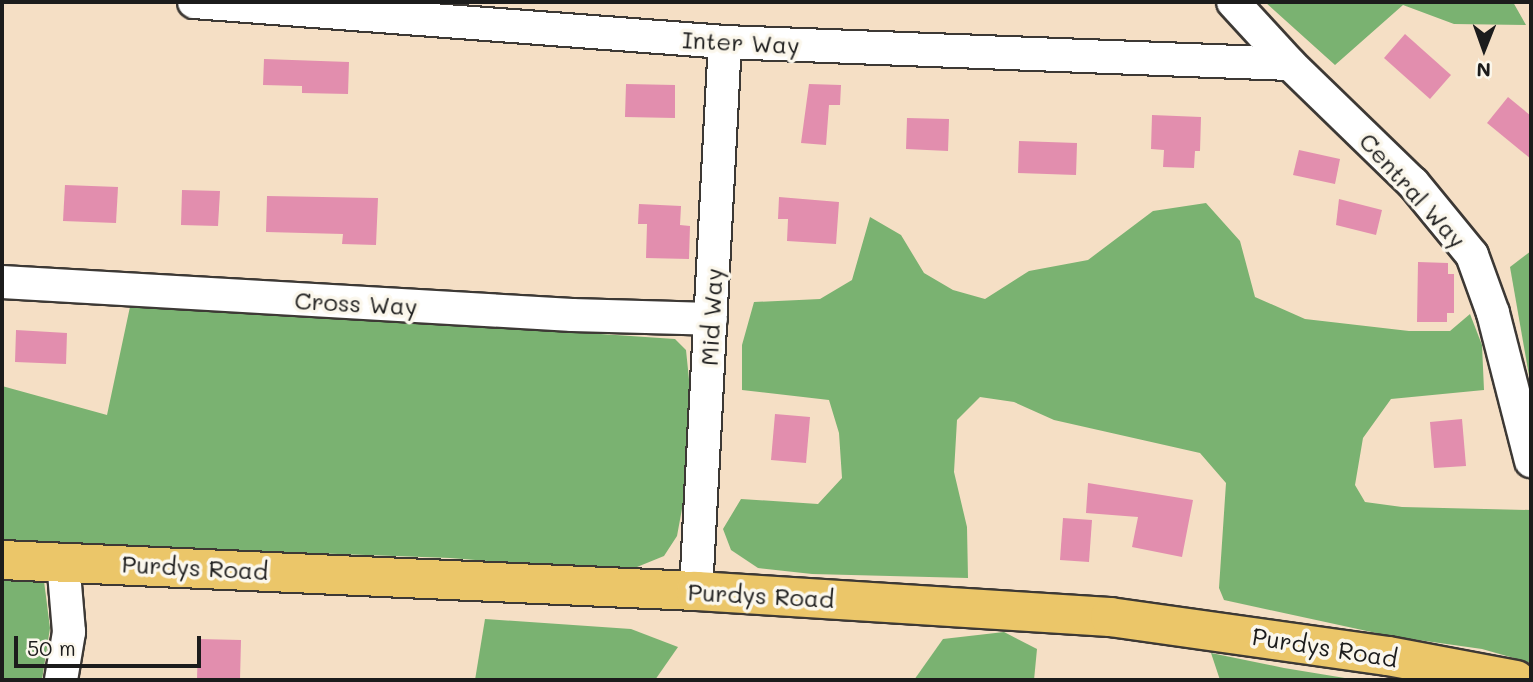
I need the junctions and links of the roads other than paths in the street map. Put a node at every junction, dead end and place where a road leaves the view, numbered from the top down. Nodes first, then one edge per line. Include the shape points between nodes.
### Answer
1 (194, 2) edge
2 (1233, 2) edge
3 (725, 42) junction
4 (1290, 64) junction
5 (2, 282) edge
6 (710, 319) junction
7 (1531, 461) edge
8 (2, 560) edge
9 (64, 561) junction
10 (696, 592) junction
11 (61, 680) edge
12 (1516, 680) edge

1 - 3 street, Inter Way
2 - 4 street, Central Way
3 - 4 street, Inter Way
3 - 6 street, Mid Way
4 - 7 street, Central Way via 1413,183 1472,256 1493,313
5 - 6 street, Cross Way via 572,316
6 - 10 street, Mid Way
8 - 9 main road, Purdys Road
9 - 10 main road, Purdys Road
9 - 11 street via 69,632
10 - 12 main road, Purdys Road via 1110,617 1375,654

